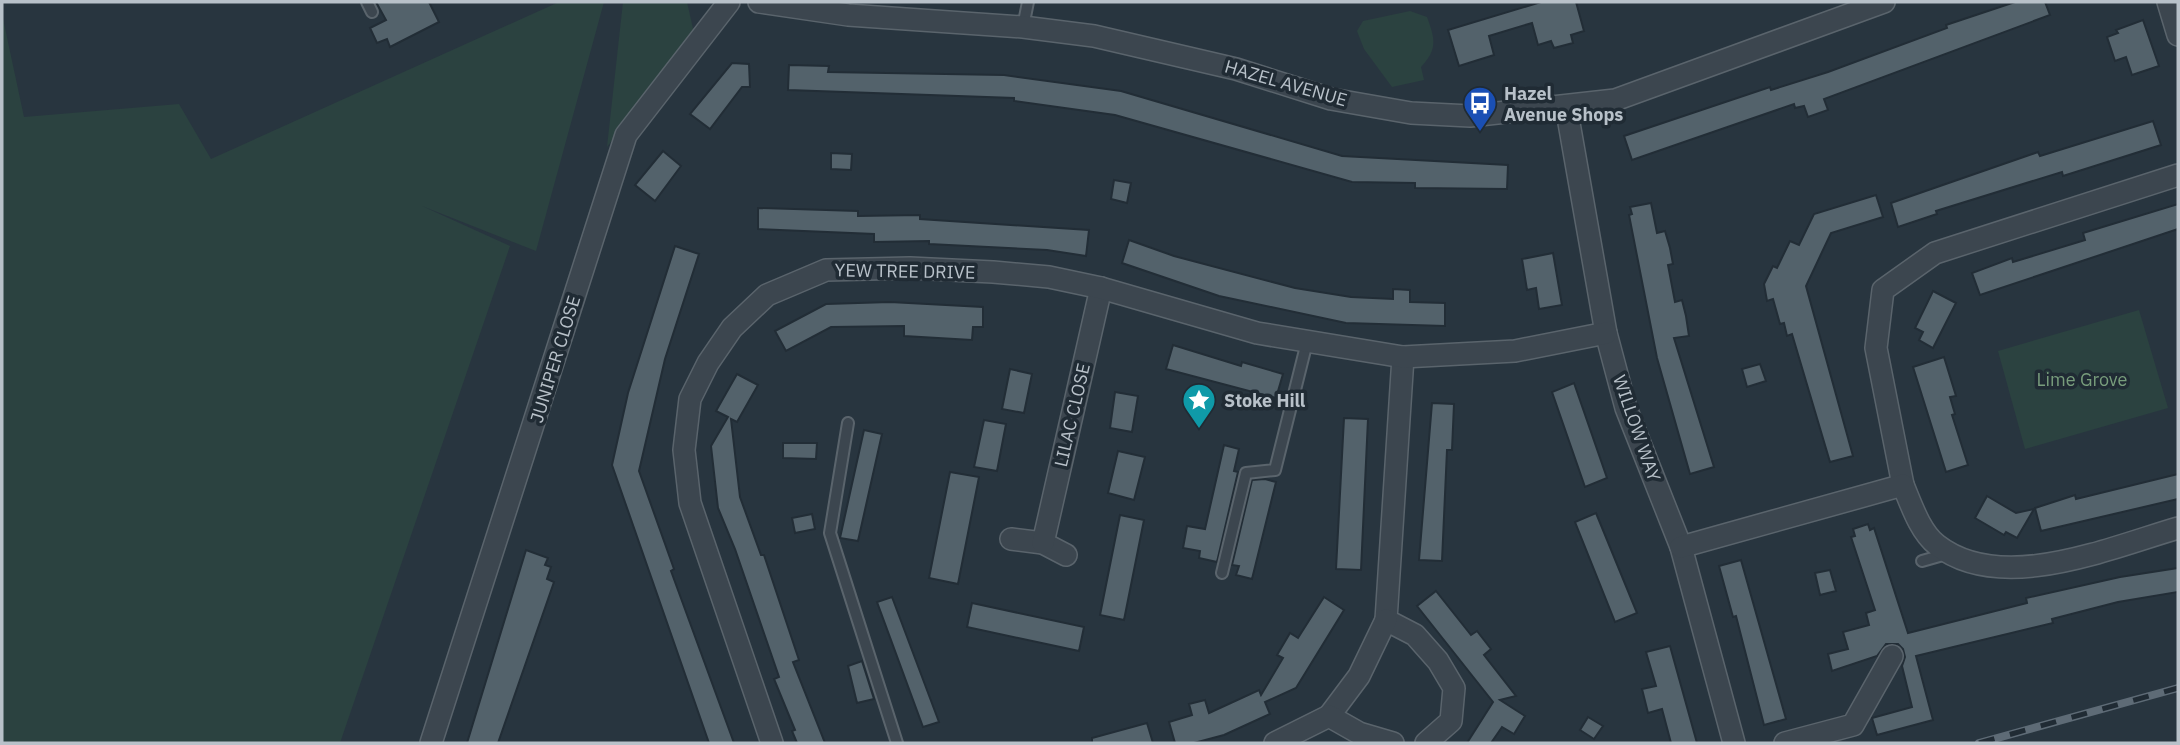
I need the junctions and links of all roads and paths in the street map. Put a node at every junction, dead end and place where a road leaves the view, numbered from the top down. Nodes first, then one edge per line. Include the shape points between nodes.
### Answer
1 (729, 2) edge
2 (759, 2) edge
3 (1028, 2) edge
4 (1884, 2) edge
5 (2168, 2) edge
6 (1023, 27) junction
7 (2178, 35) edge
8 (1566, 106) junction
9 (2178, 175) edge
10 (1101, 288) junction
11 (1606, 332) junction
12 (1307, 342) junction
13 (1403, 357) junction
14 (848, 423) dead end
15 (1903, 485) junction
16 (2178, 528) edge
17 (1011, 539) dead end
18 (1043, 543) junction
19 (1681, 547) junction
20 (1952, 553) junction
21 (1066, 555) dead end
22 (1922, 561) dead end
23 (1222, 573) dead end
24 (1386, 621) junction
25 (1892, 656) dead end
26 (1329, 716) junction
27 (431, 743) edge
28 (772, 743) edge
29 (897, 743) edge
30 (1275, 743) edge
31 (1394, 743) edge
32 (1426, 743) edge
33 (1734, 743) edge
34 (1785, 743) edge

1 - 27 street, JUNIPER CLOSE via 626,135
2 - 6 street, HAZEL AVENUE via 848,15
3 - 6 lane
4 - 8 street, HAZEL AVENUE via 1615,100
5 - 7 street
6 - 8 street, HAZEL AVENUE via 1163,50 1332,99 1411,113 1470,116
8 - 11 street, WILLOW WAY
9 - 15 street via 1936,253 1883,290 1876,348
10 - 12 street, YEW TREE DRIVE via 1257,333
10 - 18 street, LILAC CLOSE
10 - 28 street, YEW TREE DRIVE via 993,272 827,270 766,295 732,328 690,399 684,450 690,503
11 - 13 street, YEW TREE DRIVE via 1515,351
11 - 19 street, WILLOW WAY via 1626,408
12 - 13 street, YEW TREE DRIVE
12 - 23 lane via 1275,470 1246,473
13 - 24 street
14 - 29 lane via 830,533
15 - 19 street
15 - 20 street via 1936,545
16 - 20 street via 2012,569 1980,567
17 - 18 street
18 - 21 street
19 - 33 street, WILLOW WAY
20 - 22 lane
24 - 26 street via 1359,676
24 - 32 street via 1415,635 1454,688 1451,721
25 - 34 street via 1853,725
26 - 30 street
26 - 31 street via 1359,733

